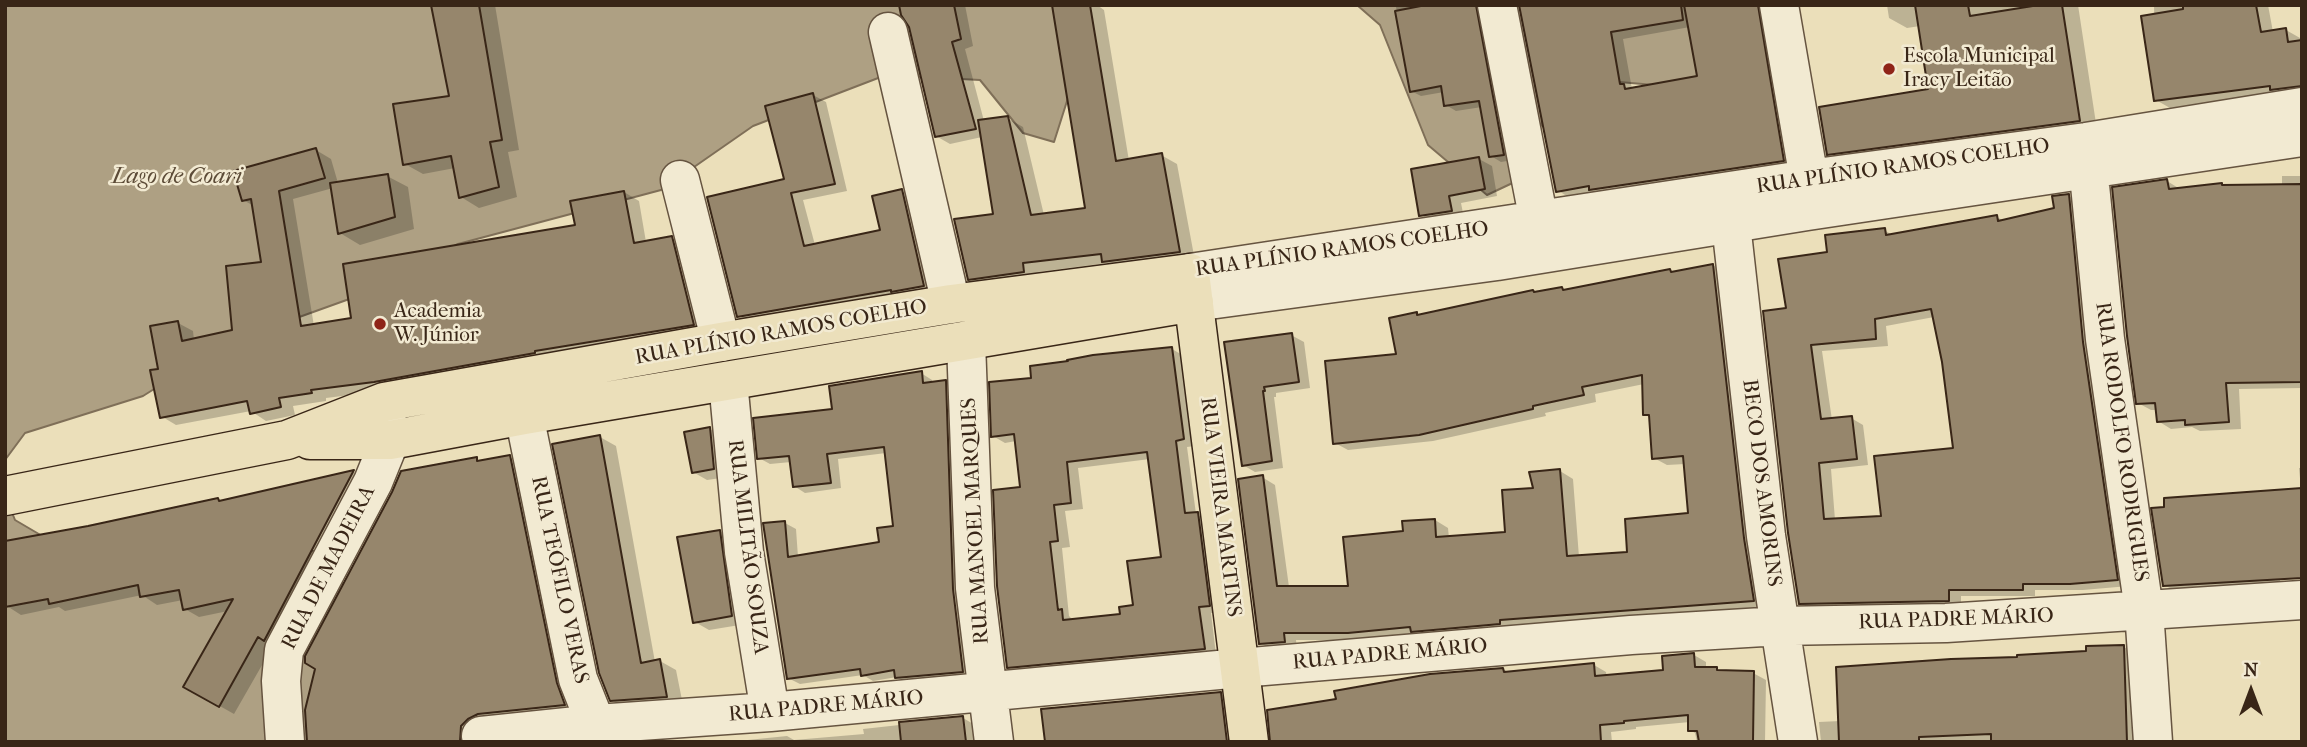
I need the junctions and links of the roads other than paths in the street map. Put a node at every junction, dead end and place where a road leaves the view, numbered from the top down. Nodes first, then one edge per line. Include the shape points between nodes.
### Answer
1 (1497, 5) edge
2 (1779, 5) edge
3 (888, 32) dead end
4 (2302, 107) edge
5 (2302, 137) edge
6 (2087, 156) junction
7 (1809, 179) junction
8 (680, 180) dead end
9 (1539, 221) junction
10 (1731, 224) junction
11 (1192, 288) junction
12 (951, 304) junction
13 (721, 342) junction
14 (966, 342) junction
15 (728, 381) junction
16 (384, 402) junction
17 (524, 415) junction
18 (286, 440) junction
19 (390, 440) junction
20 (5, 496) edge
21 (2302, 600) edge
22 (2144, 610) junction
23 (1780, 626) junction
24 (1240, 668) junction
25 (988, 693) junction
26 (770, 712) junction
27 (599, 733) edge
28 (481, 736) dead end
29 (285, 742) edge
30 (994, 742) edge
31 (1249, 742) edge
32 (1798, 742) edge
33 (2153, 742) edge

1 - 9 street
2 - 7 street
3 - 12 street
4 - 6 street, RUA PLÍNIO RAMOS COELHO
5 - 6 street, RUA PLÍNIO RAMOS COELHO
6 - 7 street, RUA PLÍNIO RAMOS COELHO
6 - 10 street, RUA PLÍNIO RAMOS COELHO
6 - 22 street, RUA RODOLFO RODRIGUES via 2105,340
7 - 9 street, RUA PLÍNIO RAMOS COELHO
8 - 13 street
9 - 11 street, RUA PLÍNIO RAMOS COELHO
10 - 11 street, RUA PLÍNIO RAMOS COELHO via 1497,261
10 - 23 street, BECO DOS AMORINS
11 - 12 main road, RUA PLÍNIO RAMOS COELHO
11 - 14 main road, RUA PLÍNIO RAMOS COELHO
11 - 24 main road, RUA VIEIRA MARTINS
12 - 13 main road, RUA PLÍNIO RAMOS COELHO
13 - 16 main road, RUA PLÍNIO RAMOS COELHO
14 - 15 main road, RUA PLÍNIO RAMOS COELHO
14 - 25 street, RUA MANOEL MARQUES via 975,588
15 - 17 main road, RUA PLÍNIO RAMOS COELHO
15 - 26 street, RUA MILITÃO SOUZA via 744,552
16 - 18 main road, RUA PLÍNIO RAMOS COELHO
16 - 19 street
17 - 19 main road, RUA PLÍNIO RAMOS COELHO
17 - 27 street, RUA TEÓFILO VERAS via 578,679
18 - 19 main road, RUA PLÍNIO RAMOS COELHO
18 - 20 main road
19 - 29 street, RUA DE MADEIRA via 373,482 284,650
21 - 22 street, RUA PADRE MÁRIO
22 - 23 street, RUA PADRE MÁRIO via 1946,623
22 - 33 street, RUA RODOLFO RODRIGUES
23 - 24 street, RUA PADRE MÁRIO
23 - 32 street, BECO DOS AMORINS
24 - 25 street, RUA PADRE MÁRIO
24 - 31 main road, RUA VIEIRA MARTINS
25 - 26 street, RUA PADRE MÁRIO
25 - 30 street, RUA MANOEL MARQUES
26 - 27 street, RUA PADRE MÁRIO
27 - 28 street, RUA PADRE MÁRIO

